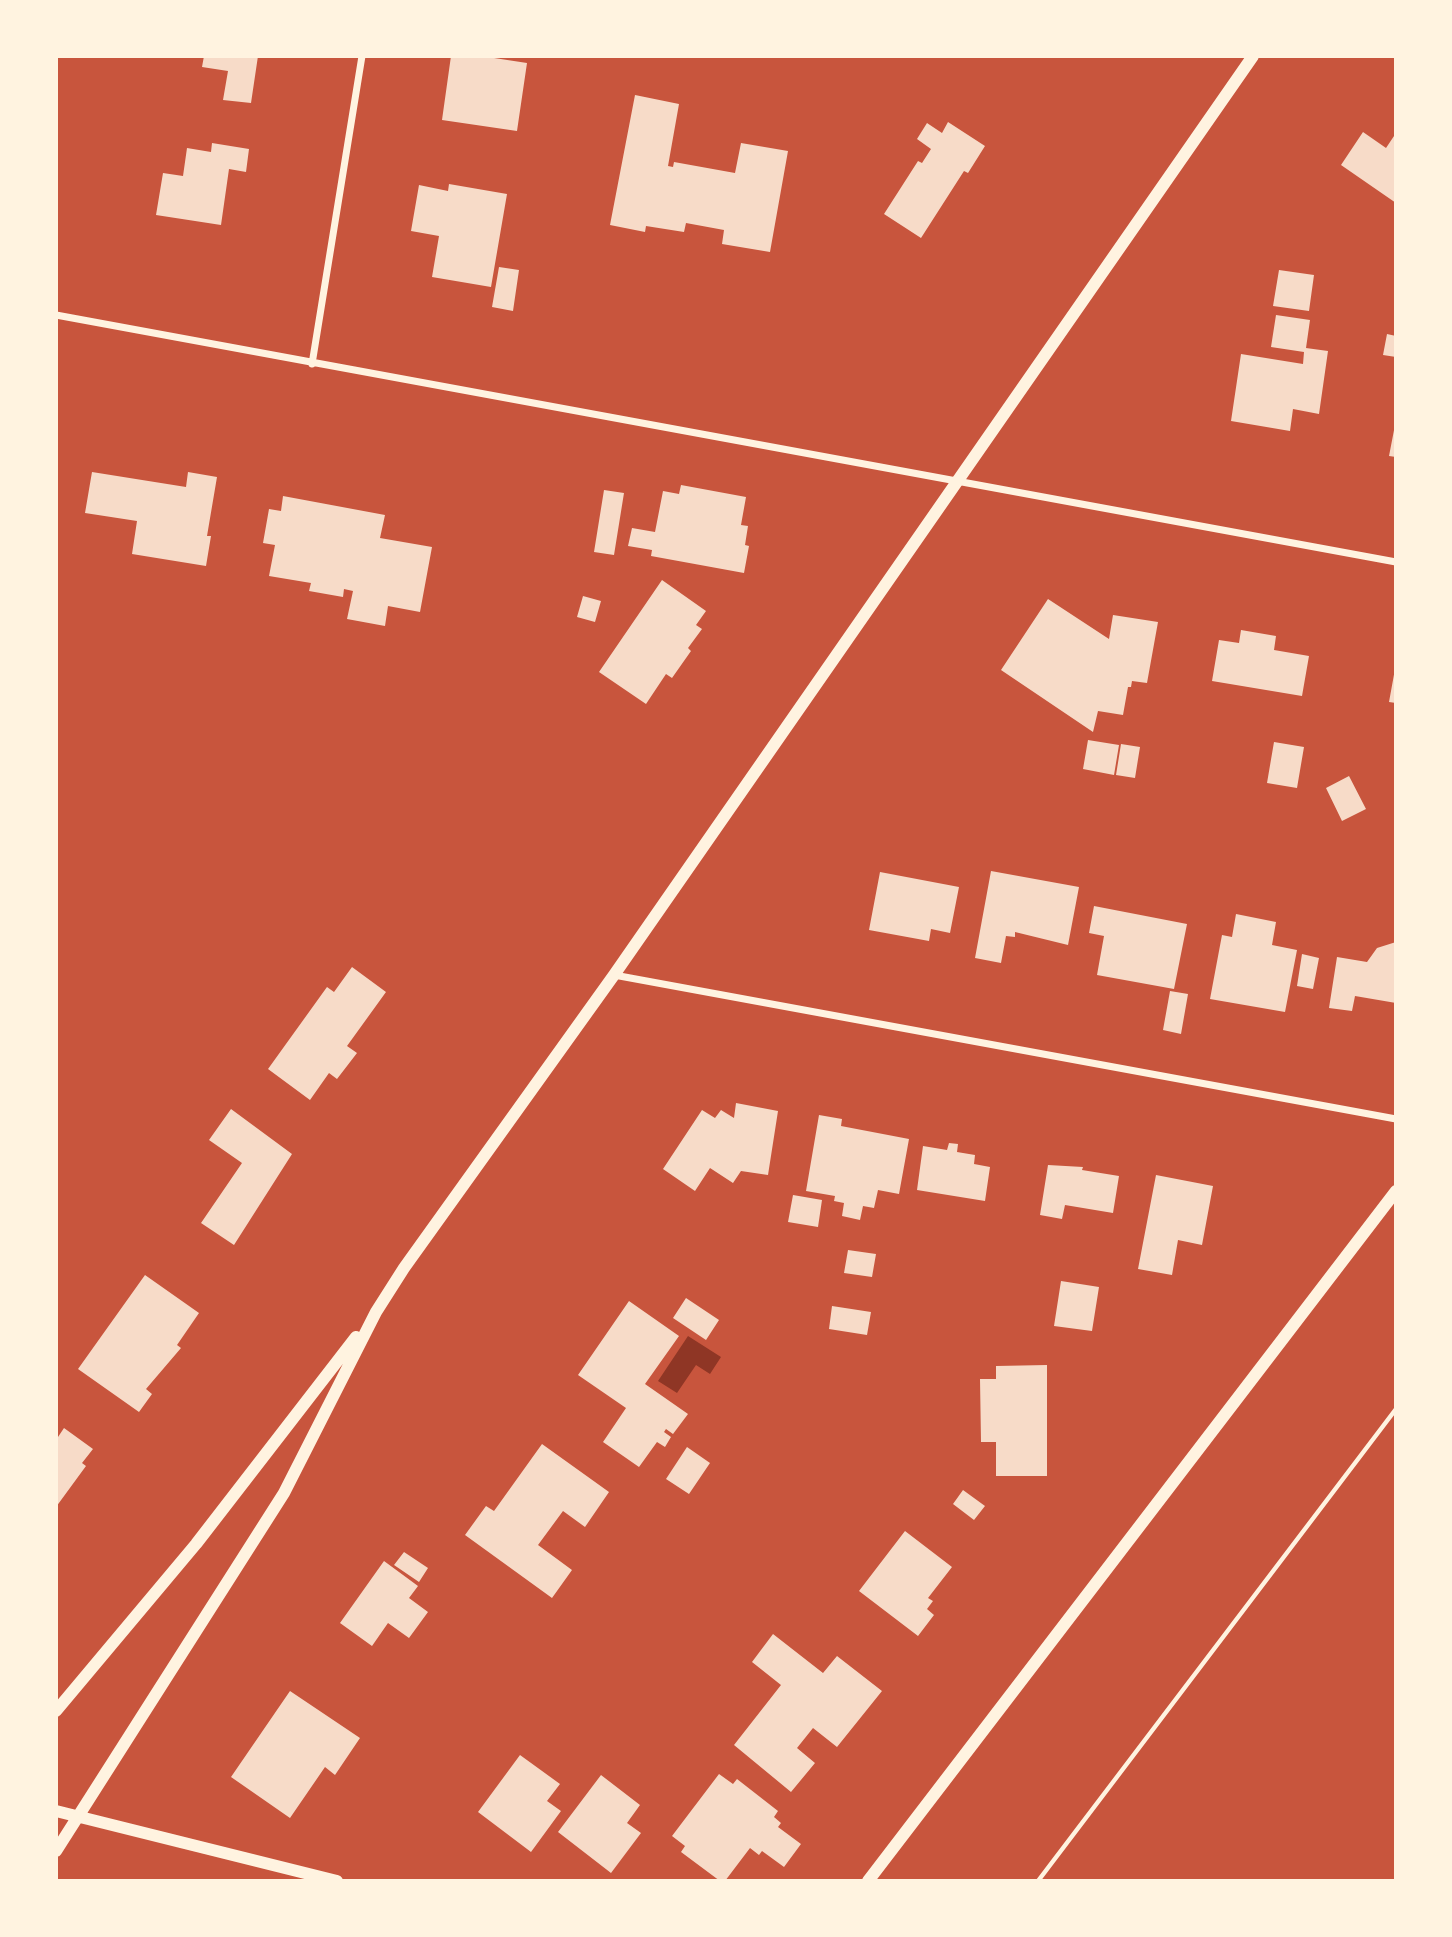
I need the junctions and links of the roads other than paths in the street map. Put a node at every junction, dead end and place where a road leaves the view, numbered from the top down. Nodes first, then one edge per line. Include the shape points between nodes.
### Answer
1 (362, 56) edge
2 (1253, 56) edge
3 (56, 315) edge
4 (312, 363) junction
5 (960, 482) junction
6 (1396, 562) edge
7 (614, 975) junction
8 (1396, 1119) edge
9 (1396, 1191) edge
10 (376, 1312) junction
11 (56, 1711) edge
12 (56, 1811) edge
13 (76, 1817) junction
14 (56, 1851) edge
15 (337, 1881) edge
16 (868, 1881) edge

1 - 4 street
2 - 5 street
3 - 4 street
4 - 5 street
5 - 6 street
5 - 7 street
7 - 8 street
7 - 10 street
9 - 16 street
10 - 11 street via 196,1545
10 - 13 street via 284,1493
12 - 13 street
13 - 14 street
13 - 15 street

